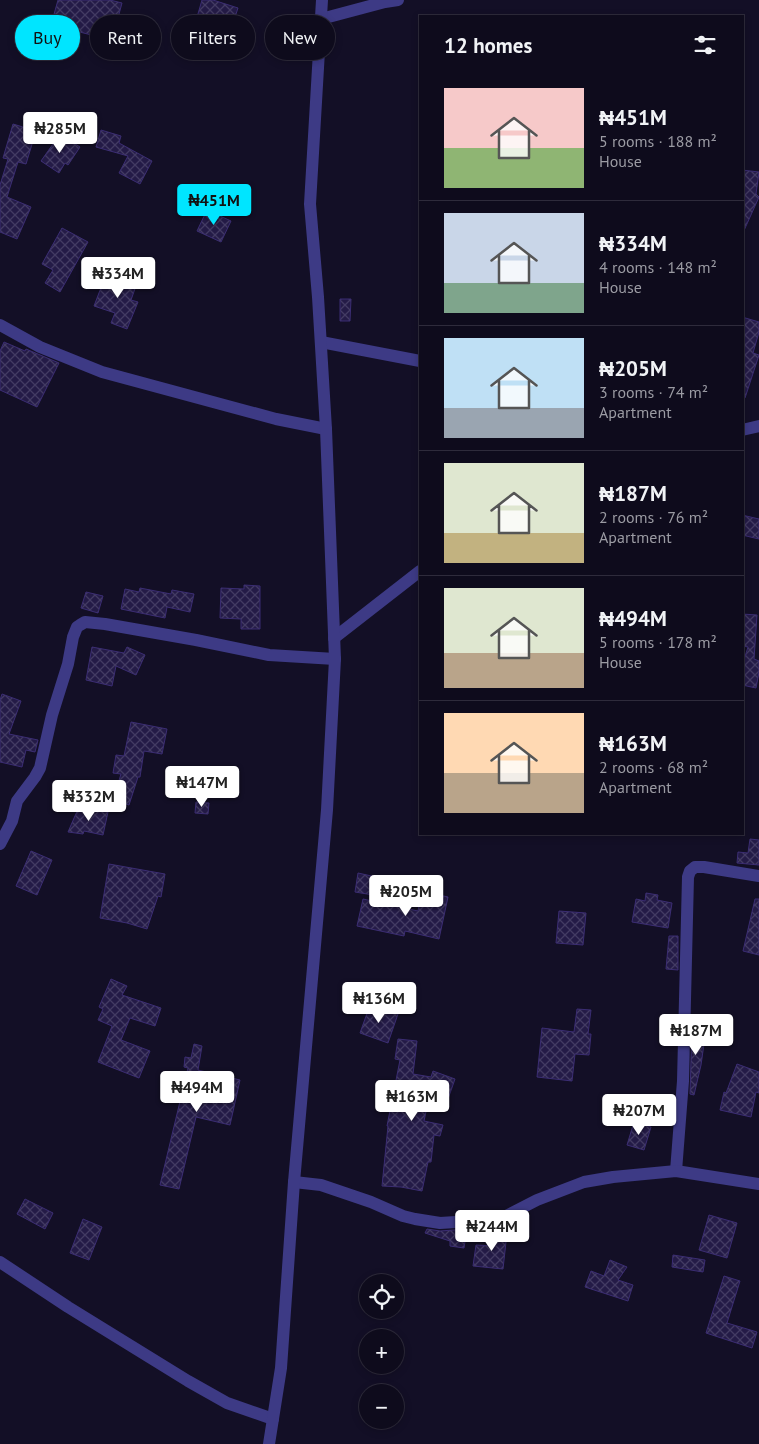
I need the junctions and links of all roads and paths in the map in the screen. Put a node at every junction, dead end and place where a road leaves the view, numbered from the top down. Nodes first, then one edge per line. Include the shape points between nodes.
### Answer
1 (322, 0) edge
2 (398, 0) edge
3 (322, 15) edge
4 (335, 15) edge
5 (319, 60) edge
6 (1, 326) edge
7 (321, 342) junction
8 (419, 361) edge
9 (759, 426) edge
10 (326, 428) junction
11 (744, 430) edge
12 (419, 572) edge
13 (334, 638) junction
14 (335, 659) junction
15 (0, 844) edge
16 (759, 876) edge
17 (676, 1171) junction
18 (294, 1182) junction
19 (759, 1184) edge
20 (0, 1262) edge
21 (273, 1419) junction
22 (269, 1444) edge

1 - 3 street
2 - 4 street
5 - 7 street via 310,204
6 - 10 street via 40,347 102,372 276,419
7 - 8 street
7 - 10 street
9 - 11 street
10 - 13 street
12 - 13 street
13 - 14 street
14 - 15 street via 269,655 105,624 86,622 80,625 72,637 68,664 40,768 17,801 12,821
14 - 18 street via 328,810
16 - 17 street via 695,866 688,877 683,1081
17 - 18 street via 584,1182 506,1216 440,1223 403,1216 321,1185
17 - 19 street
18 - 21 street via 281,1368
20 - 21 street via 188,1381 227,1403
21 - 22 street

